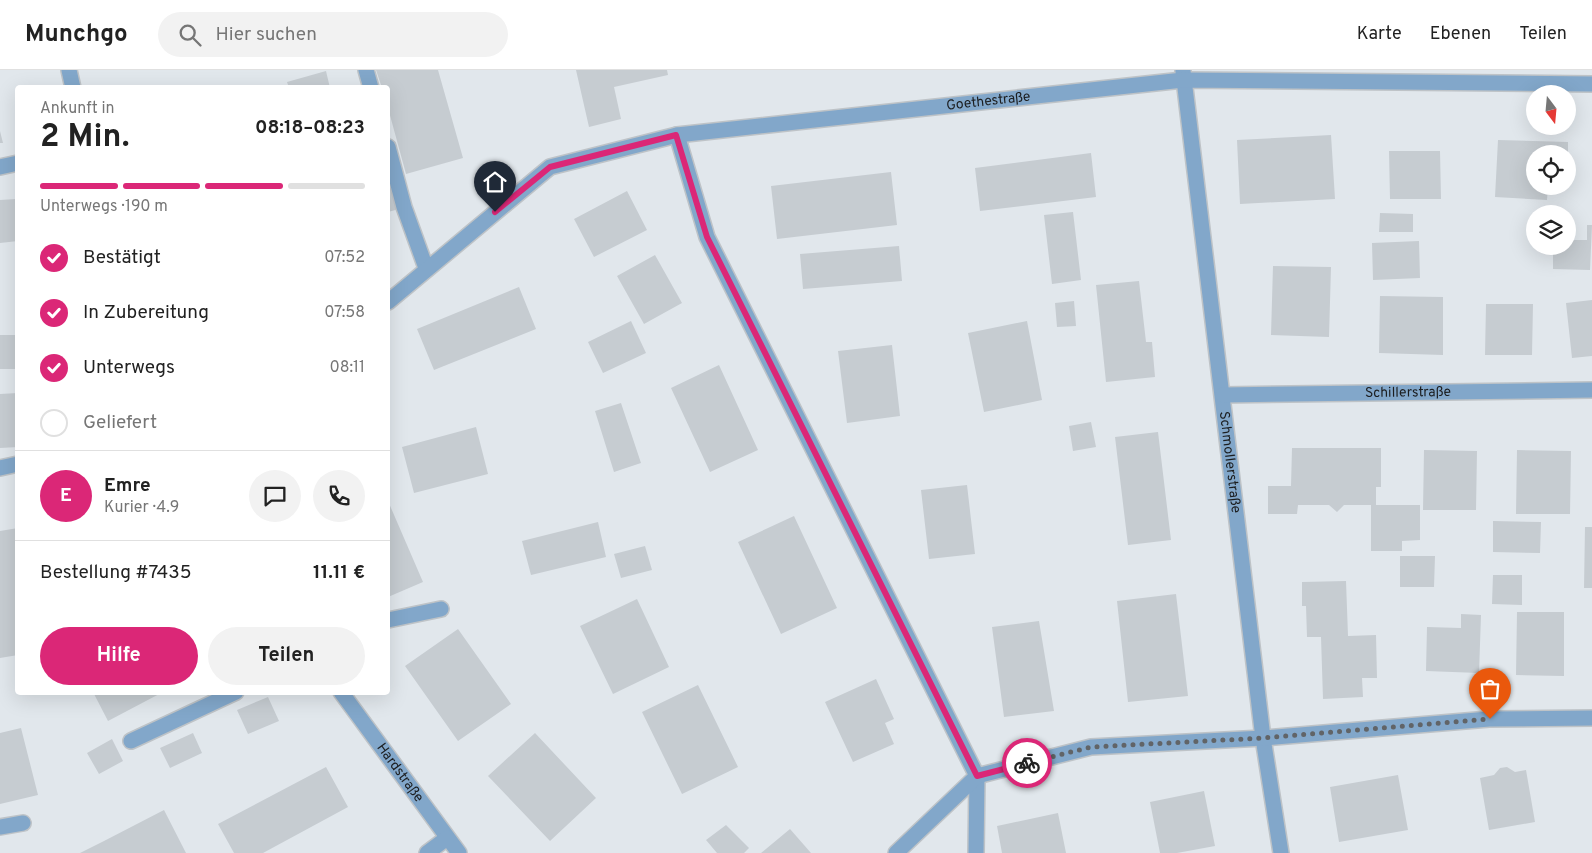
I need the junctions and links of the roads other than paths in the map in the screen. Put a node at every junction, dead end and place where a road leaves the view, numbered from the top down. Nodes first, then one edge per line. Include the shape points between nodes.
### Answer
1 (69, 70) edge
2 (366, 70) edge
3 (1183, 75) edge
4 (1592, 84) edge
5 (72, 85) edge
6 (370, 85) edge
7 (676, 135) junction
8 (390, 154) edge
9 (15, 164) edge
10 (0, 167) edge
11 (426, 268) junction
12 (390, 300) edge
13 (1592, 390) edge
14 (1223, 395) junction
15 (15, 465) edge
16 (0, 468) edge
17 (441, 608) dead end
18 (390, 620) edge
19 (230, 695) edge
20 (343, 695) edge
21 (1592, 718) edge
22 (1263, 738) junction
23 (132, 741) dead end
24 (977, 776) junction
25 (22, 823) dead end
26 (0, 827) edge
27 (447, 838) junction
28 (427, 853) edge
29 (459, 853) edge
30 (896, 853) edge
31 (976, 853) edge
32 (1282, 853) edge

1 - 5 street
2 - 6 street
3 - 4 street, Goethestraße
3 - 7 street, Goethestraße
3 - 14 street, Schmollerstraße
7 - 11 street, Goethestraße via 550,167
7 - 24 street via 707,237
8 - 11 street
9 - 10 street
11 - 12 street, Goethestraße
13 - 14 street, Schillerstraße
14 - 22 street, Schmollerstraße
15 - 16 street
17 - 18 street
19 - 23 street
20 - 27 street, Hardstraße
21 - 22 street via 1490,719
22 - 24 street via 1091,747
22 - 32 street, Schmollerstraße
24 - 30 street
24 - 31 street
25 - 26 street
27 - 28 street
27 - 29 street, Hardstraße

